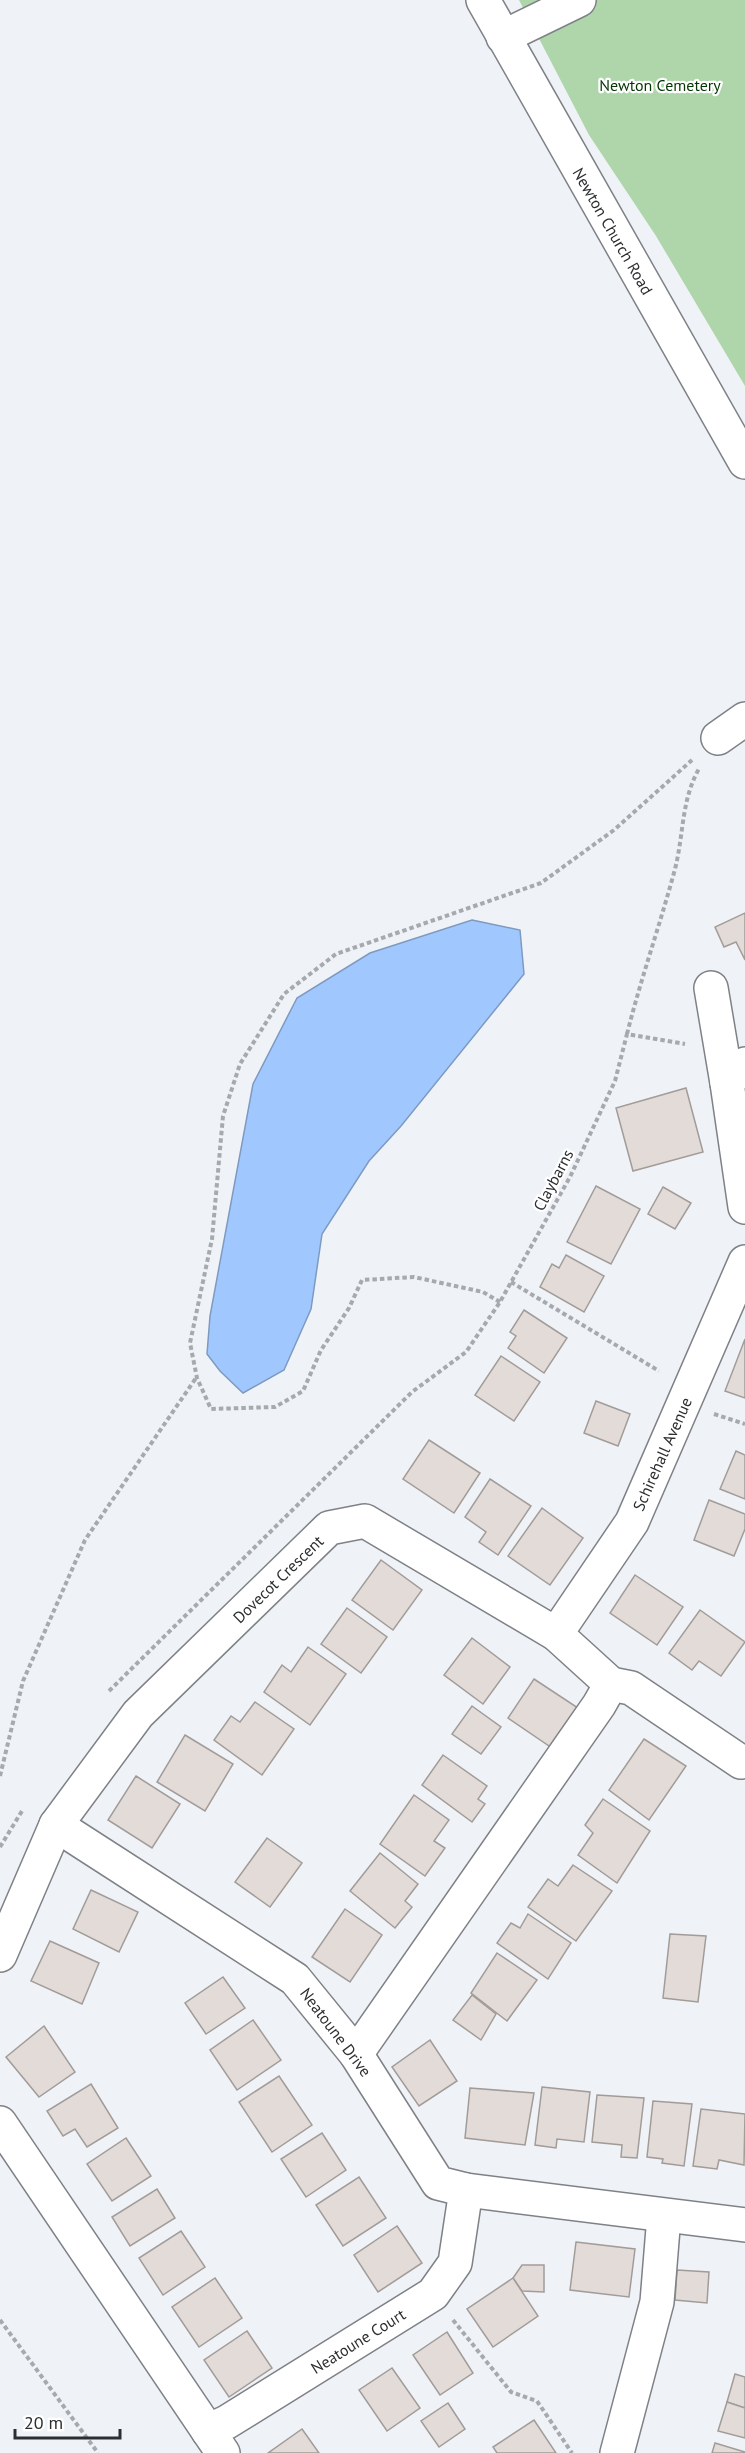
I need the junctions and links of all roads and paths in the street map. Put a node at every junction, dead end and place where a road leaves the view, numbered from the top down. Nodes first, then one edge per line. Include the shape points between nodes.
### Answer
1 (483, 0) edge
2 (579, 0) edge
3 (502, 38) junction
4 (745, 462) edge
5 (745, 720) edge
6 (718, 738) junction
7 (711, 988) dead end
8 (627, 1034) junction
9 (731, 1066) edge
10 (745, 1207) edge
11 (745, 1262) edge
12 (511, 1282) junction
13 (500, 1302) junction
14 (197, 1378) junction
15 (690, 1389) junction
16 (556, 1634) junction
17 (611, 1684) junction
18 (112, 1687) dead end
19 (741, 1762) dead end
20 (0, 1776) edge
21 (56, 1826) junction
22 (0, 1955) edge
23 (356, 2054) junction
24 (0, 2123) edge
25 (466, 2190) junction
26 (664, 2216) junction
27 (745, 2225) edge
28 (433, 2295) junction
29 (0, 2320) edge
30 (216, 2442) edge
31 (98, 2453) edge
32 (572, 2453) edge
33 (617, 2453) edge

1 - 3 street, Newton Church Road
2 - 3 street
3 - 4 street, Newton Church Road
5 - 6 street
6 - 8 path, Claybarns via 692,782 675,867
6 - 14 path via 614,830 541,883 336,954 284,994 240,1064 223,1116 212,1239 190,1343
7 - 9 street
8 - 9 path
8 - 12 path, Claybarns via 615,1081 570,1177
9 - 10 street
11 - 15 street, Schirehall Avenue
12 - 13 path, Claybarns
12 - 15 path
13 - 14 path via 483,1292 414,1277 362,1280 321,1350 303,1391 275,1407 211,1409
13 - 18 path, Claybarns via 466,1352 412,1392
14 - 20 path via 85,1540 23,1681
15 - 16 street, Schirehall Avenue via 633,1522
16 - 17 street, Dovecot Crescent
16 - 21 street, Dovecot Crescent via 365,1521 329,1528 138,1714
17 - 19 street, Dovecot Crescent via 631,1688
17 - 23 street
21 - 22 street
21 - 23 street, Neatoune Drive via 295,1979
23 - 25 street, Neatoune Drive via 438,2183
24 - 30 street
25 - 26 street, Neatoune Drive
25 - 28 street, Neatoune Court via 456,2263
26 - 27 street, Neatoune Drive
26 - 33 street via 657,2302
28 - 30 street, Neatoune Court via 227,2422
28 - 32 path via 511,2392 537,2401
29 - 31 path

